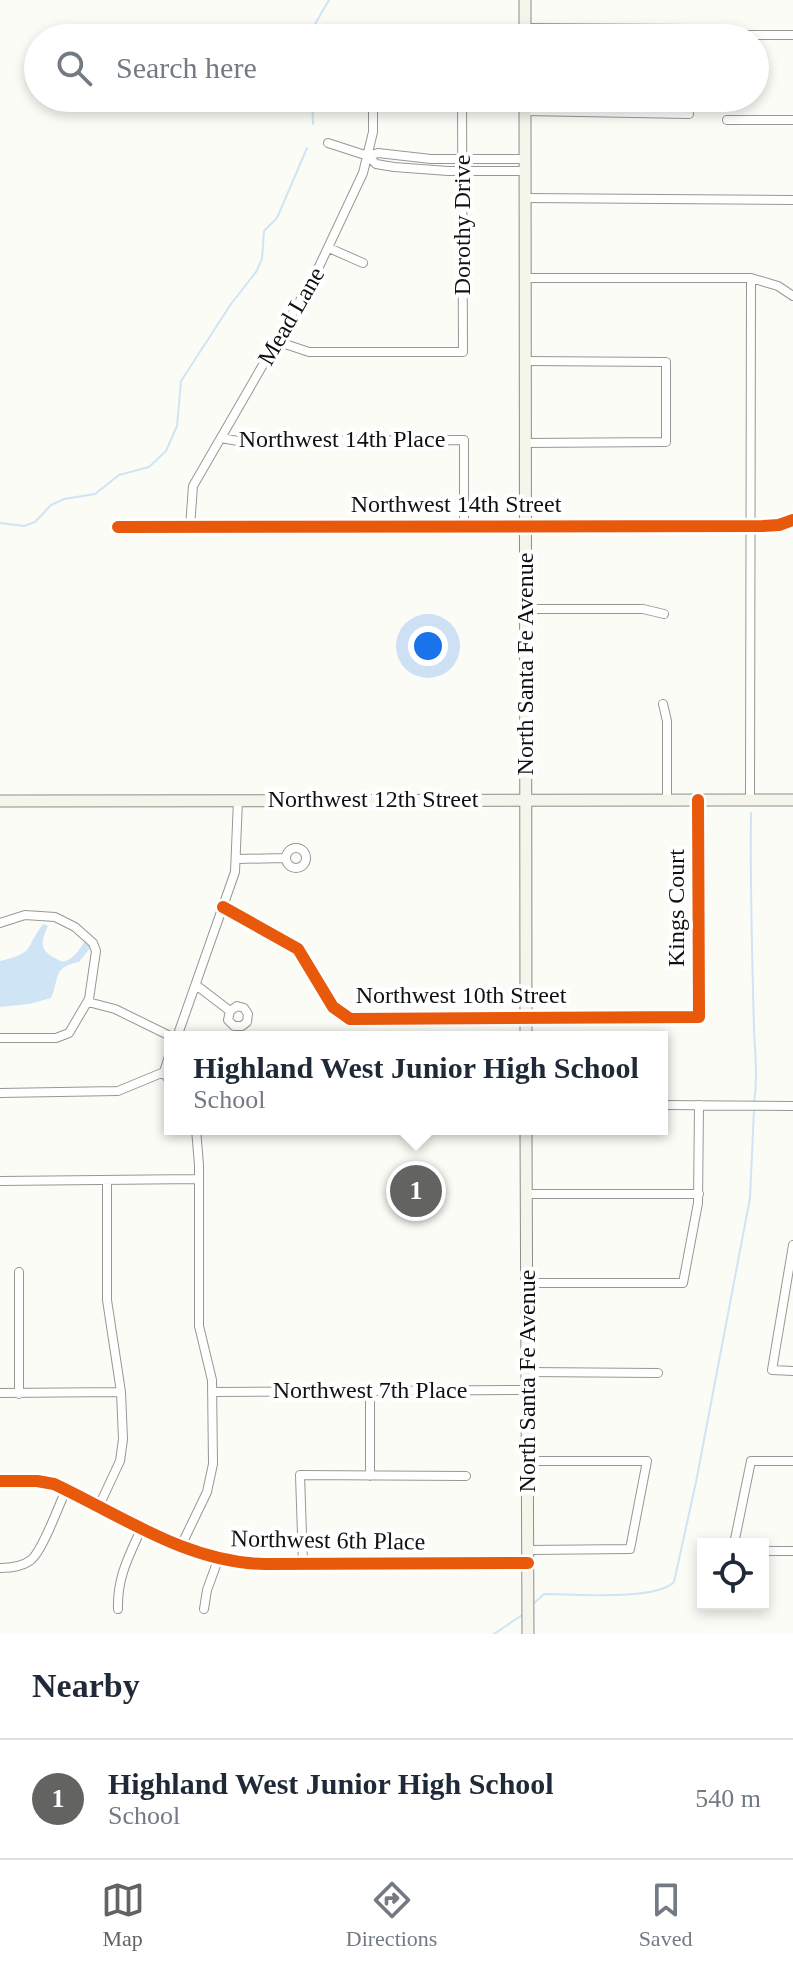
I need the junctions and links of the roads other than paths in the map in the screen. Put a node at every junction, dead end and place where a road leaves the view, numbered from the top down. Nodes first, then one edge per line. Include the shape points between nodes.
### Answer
1 (525, 0) edge
2 (525, 24) edge
3 (769, 35) edge
4 (793, 35) edge
5 (373, 112) edge
6 (462, 112) edge
7 (525, 112) edge
8 (580, 112) edge
9 (689, 112) edge
10 (727, 120) dead end
11 (793, 120) edge
12 (328, 143) dead end
13 (368, 156) junction
14 (462, 159) junction
15 (525, 165) junction
16 (462, 171) junction
17 (525, 198) junction
18 (793, 200) edge
19 (329, 248) junction
20 (363, 263) dead end
21 (525, 278) junction
22 (751, 278) junction
23 (793, 296) edge
24 (276, 341) junction
25 (525, 361) junction
26 (221, 438) junction
27 (526, 443) junction
28 (793, 520) edge
29 (464, 526) junction
30 (750, 526) junction
31 (118, 527) dead end
32 (190, 527) junction
33 (525, 527) junction
34 (525, 609) junction
35 (664, 614) dead end
36 (663, 704) dead end
37 (525, 799) junction
38 (667, 799) junction
39 (238, 800) junction
40 (698, 800) junction
41 (750, 800) junction
42 (793, 800) edge
43 (0, 801) edge
44 (285, 858) dead end
45 (237, 859) junction
46 (223, 907) junction
47 (0, 923) edge
48 (196, 985) junction
49 (88, 1002) junction
50 (230, 1011) dead end
51 (699, 1017) joint
52 (526, 1018) junction
53 (177, 1031) edge
54 (526, 1031) edge
55 (164, 1032) edge
56 (0, 1038) edge
57 (164, 1072) edge
58 (0, 1093) edge
59 (668, 1105) edge
60 (699, 1105) junction
61 (793, 1106) edge
62 (196, 1135) edge
63 (526, 1135) edge
64 (198, 1179) junction
65 (107, 1180) junction
66 (0, 1181) edge
67 (527, 1194) junction
68 (699, 1194) junction
69 (793, 1245) edge
70 (19, 1272) dead end
71 (527, 1283) junction
72 (790, 1283) edge
73 (793, 1371) edge
74 (527, 1372) junction
75 (658, 1373) dead end
76 (370, 1390) junction
77 (527, 1390) junction
78 (121, 1392) junction
79 (212, 1392) junction
80 (0, 1393) edge
81 (19, 1394) junction
82 (528, 1461) junction
83 (793, 1461) edge
84 (370, 1476) junction
85 (466, 1476) dead end
86 (0, 1481) edge
87 (66, 1490) junction
88 (99, 1506) junction
89 (142, 1527) junction
90 (735, 1538) edge
91 (181, 1546) junction
92 (528, 1550) junction
93 (769, 1551) edge
94 (793, 1551) edge
95 (218, 1560) junction
96 (528, 1563) junction
97 (303, 1564) junction
98 (0, 1568) edge
99 (118, 1609) dead end
100 (204, 1609) dead end
101 (528, 1634) edge

1 - 2 main road
3 - 4 street
5 - 13 street, Mead Lane
6 - 14 street, Dorothy Drive
7 - 15 main road, North Santa Fe Avenue
8 - 9 street
10 - 11 street
12 - 13 street
13 - 14 street
13 - 16 street via 376,164 394,167
13 - 19 street, Mead Lane
14 - 15 street
14 - 16 street, Dorothy Drive
15 - 16 street
15 - 17 main road, North Santa Fe Avenue
16 - 24 street, Dorothy Drive via 463,352 309,352
17 - 18 street
17 - 21 main road, North Santa Fe Avenue
19 - 20 street
19 - 24 street, Mead Lane
21 - 22 street
21 - 25 main road, North Santa Fe Avenue
22 - 23 street
22 - 30 street
24 - 26 street, Mead Lane
25 - 27 main road, North Santa Fe Avenue
25 - 27 street via 666,362 666,442
26 - 29 street, Northwest 14th Place via 464,440
26 - 32 street, Mead Lane via 191,491
27 - 33 main road, North Santa Fe Avenue
28 - 30 street, Northwest 14th Street
29 - 32 street, Northwest 14th Street
29 - 33 street, Northwest 14th Street
30 - 33 street, Northwest 14th Street
30 - 41 street
31 - 32 street, Northwest 14th Street
33 - 34 main road, North Santa Fe Avenue
34 - 35 street via 643,609
34 - 37 main road, North Santa Fe Avenue
36 - 38 street
37 - 38 main road, Northwest 12th Street
37 - 39 main road, Northwest 12th Street
37 - 52 main road, North Santa Fe Avenue
38 - 40 main road, Northwest 12th Street
39 - 43 main road, Northwest 12th Street
39 - 45 street
40 - 41 main road, Northwest 12th Street
40 - 51 street, Kings Court
41 - 42 main road, Northwest 12th Street
44 - 45 street
45 - 46 street
46 - 48 street
46 - 52 street, Northwest 10th Street via 298,949 333,1007 346,1018
47 - 49 street via 25,915 55,917 93,943 96,958
48 - 50 street
48 - 53 street
49 - 55 street
49 - 56 street via 63,1037
51 - 52 street, Northwest 10th Street
52 - 54 main road, North Santa Fe Avenue
57 - 58 street via 118,1091
59 - 60 street
60 - 61 street
60 - 68 street
62 - 64 street
63 - 67 main road, North Santa Fe Avenue
64 - 65 street
64 - 79 street via 199,1326
65 - 66 street
65 - 78 street via 107,1300
67 - 68 street
67 - 71 main road, North Santa Fe Avenue
68 - 71 street via 683,1283
69 - 72 street
70 - 81 street
71 - 74 main road, North Santa Fe Avenue
72 - 73 street via 772,1370
74 - 75 street
74 - 77 main road, North Santa Fe Avenue
76 - 77 street, Northwest 7th Place
76 - 79 street, Northwest 7th Place
76 - 84 street
77 - 82 main road, North Santa Fe Avenue
78 - 81 street
78 - 88 street via 121,1457
79 - 91 street via 210,1484
80 - 81 street
82 - 92 main road, North Santa Fe Avenue
82 - 92 street via 647,1461 630,1549
83 - 90 street via 751,1461
84 - 85 street
84 - 97 street via 300,1475
86 - 87 street, Northwest 6th Place via 46,1482
87 - 88 street, Northwest 6th Place
87 - 98 street via 33,1559
88 - 89 street, Northwest 6th Place
89 - 91 street, Northwest 6th Place
89 - 99 street via 123,1566
91 - 95 street, Northwest 6th Place
92 - 96 main road, North Santa Fe Avenue
93 - 94 street
95 - 97 street, Northwest 6th Place
95 - 100 street
96 - 97 street, Northwest 6th Place
96 - 101 main road, North Santa Fe Avenue

